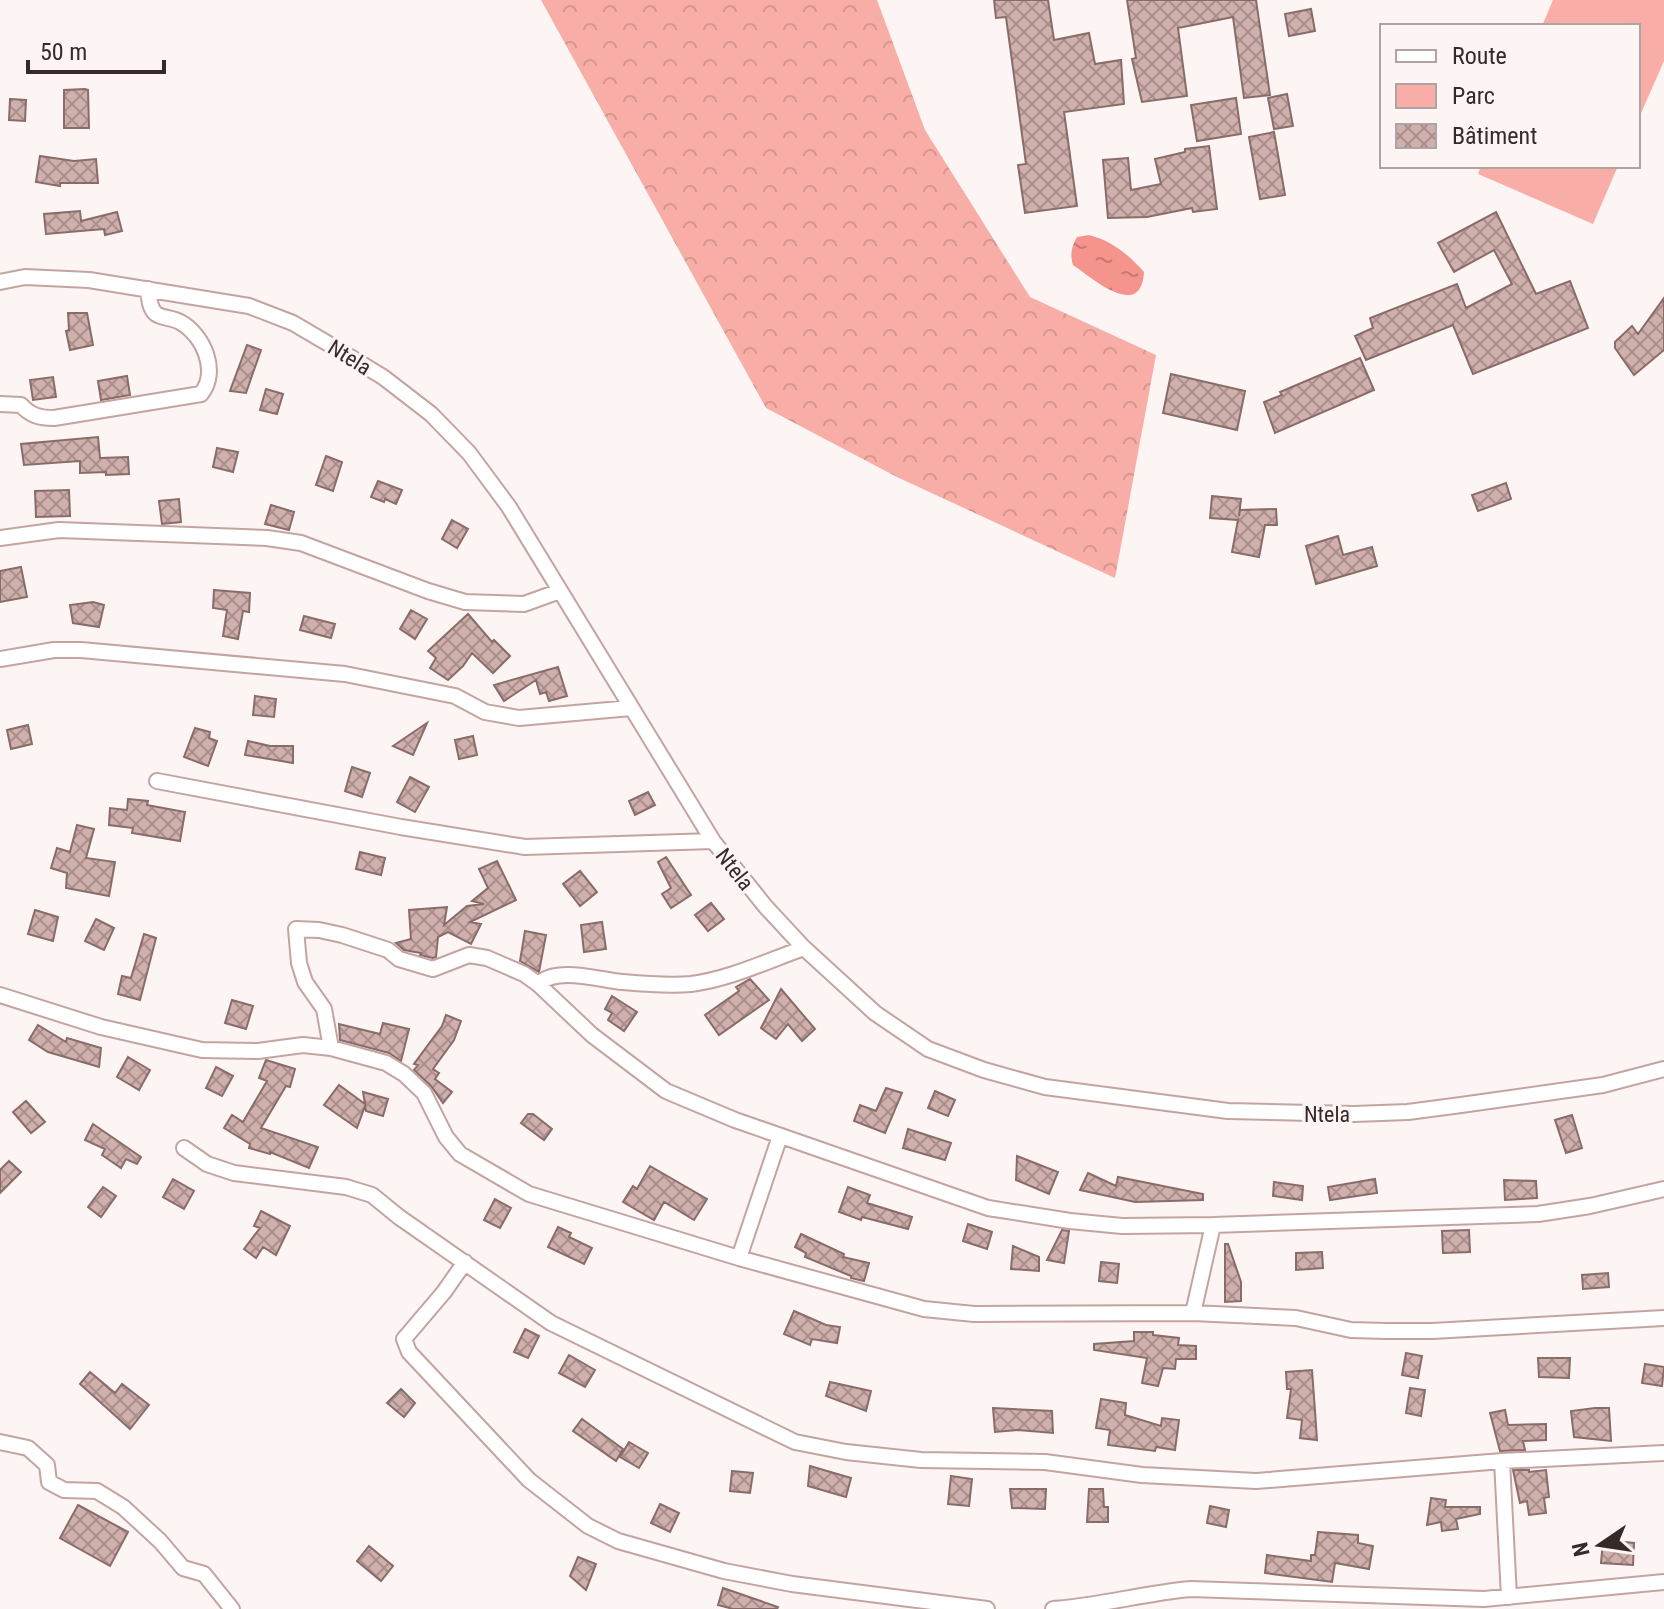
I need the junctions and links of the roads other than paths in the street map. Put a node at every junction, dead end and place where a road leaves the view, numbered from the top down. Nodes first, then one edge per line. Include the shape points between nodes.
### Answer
1 (0, 282) edge
2 (148, 289) junction
3 (0, 404) edge
4 (0, 538) edge
5 (560, 591) junction
6 (0, 659) edge
7 (631, 708) junction
8 (157, 781) dead end
9 (713, 841) junction
10 (804, 948) junction
11 (538, 984) junction
12 (0, 995) edge
13 (331, 1048) junction
14 (1664, 1069) edge
15 (780, 1136) junction
16 (184, 1148) dead end
17 (1664, 1189) edge
18 (1213, 1225) junction
19 (739, 1258) junction
20 (465, 1262) junction
21 (1193, 1313) junction
22 (1664, 1318) edge
23 (0, 1442) edge
24 (1664, 1453) edge
25 (1502, 1461) junction
26 (1664, 1582) edge
27 (1509, 1597) junction
28 (1132, 1605) edge
29 (232, 1609) edge
30 (987, 1609) edge
31 (1053, 1609) edge

1 - 2 street, Ntela via 25,277 89,280
2 - 3 street via 156,313 180,322 202,346 210,374 201,394 54,418 28,413 21,405
2 - 5 street, Ntela via 272,314 383,377 431,414 469,453
4 - 5 street via 59,530 267,538 301,543 465,602 524,604
5 - 7 street, Ntela
6 - 7 street via 81,650 345,674 455,696 485,712 519,718
7 - 9 street, Ntela
8 - 9 street via 525,847
9 - 10 street, Ntela
10 - 11 street via 690,984 563,976
10 - 14 street, Ntela via 875,1013 928,1049 1045,1087 1143,1102 1273,1113 1408,1112 1603,1085
11 - 13 street via 487,958 469,955 433,969 342,935 296,929 299,963 324,1009
11 - 15 street via 592,1035 666,1091
12 - 13 street via 101,1027 202,1050
13 - 19 street via 386,1063 404,1074 424,1093 460,1154 529,1194
15 - 18 street via 988,1208 1096,1224
15 - 19 street
16 - 20 street via 207,1164 234,1173 372,1195
17 - 18 street via 1538,1214
18 - 21 street
19 - 21 street via 924,1309 974,1314
20 - 25 street via 551,1323 795,1442 921,1460 1045,1462 1142,1475 1256,1481
20 - 30 street via 404,1339 409,1352 529,1480 588,1526 618,1541 724,1571
21 - 22 street via 1296,1318 1351,1330 1386,1331
23 - 29 street via 28,1448 47,1465 49,1482 64,1490 97,1491 123,1507 183,1568 204,1574
24 - 25 street
25 - 27 street
26 - 27 street
27 - 28 street via 1191,1589 1153,1593
28 - 31 street

